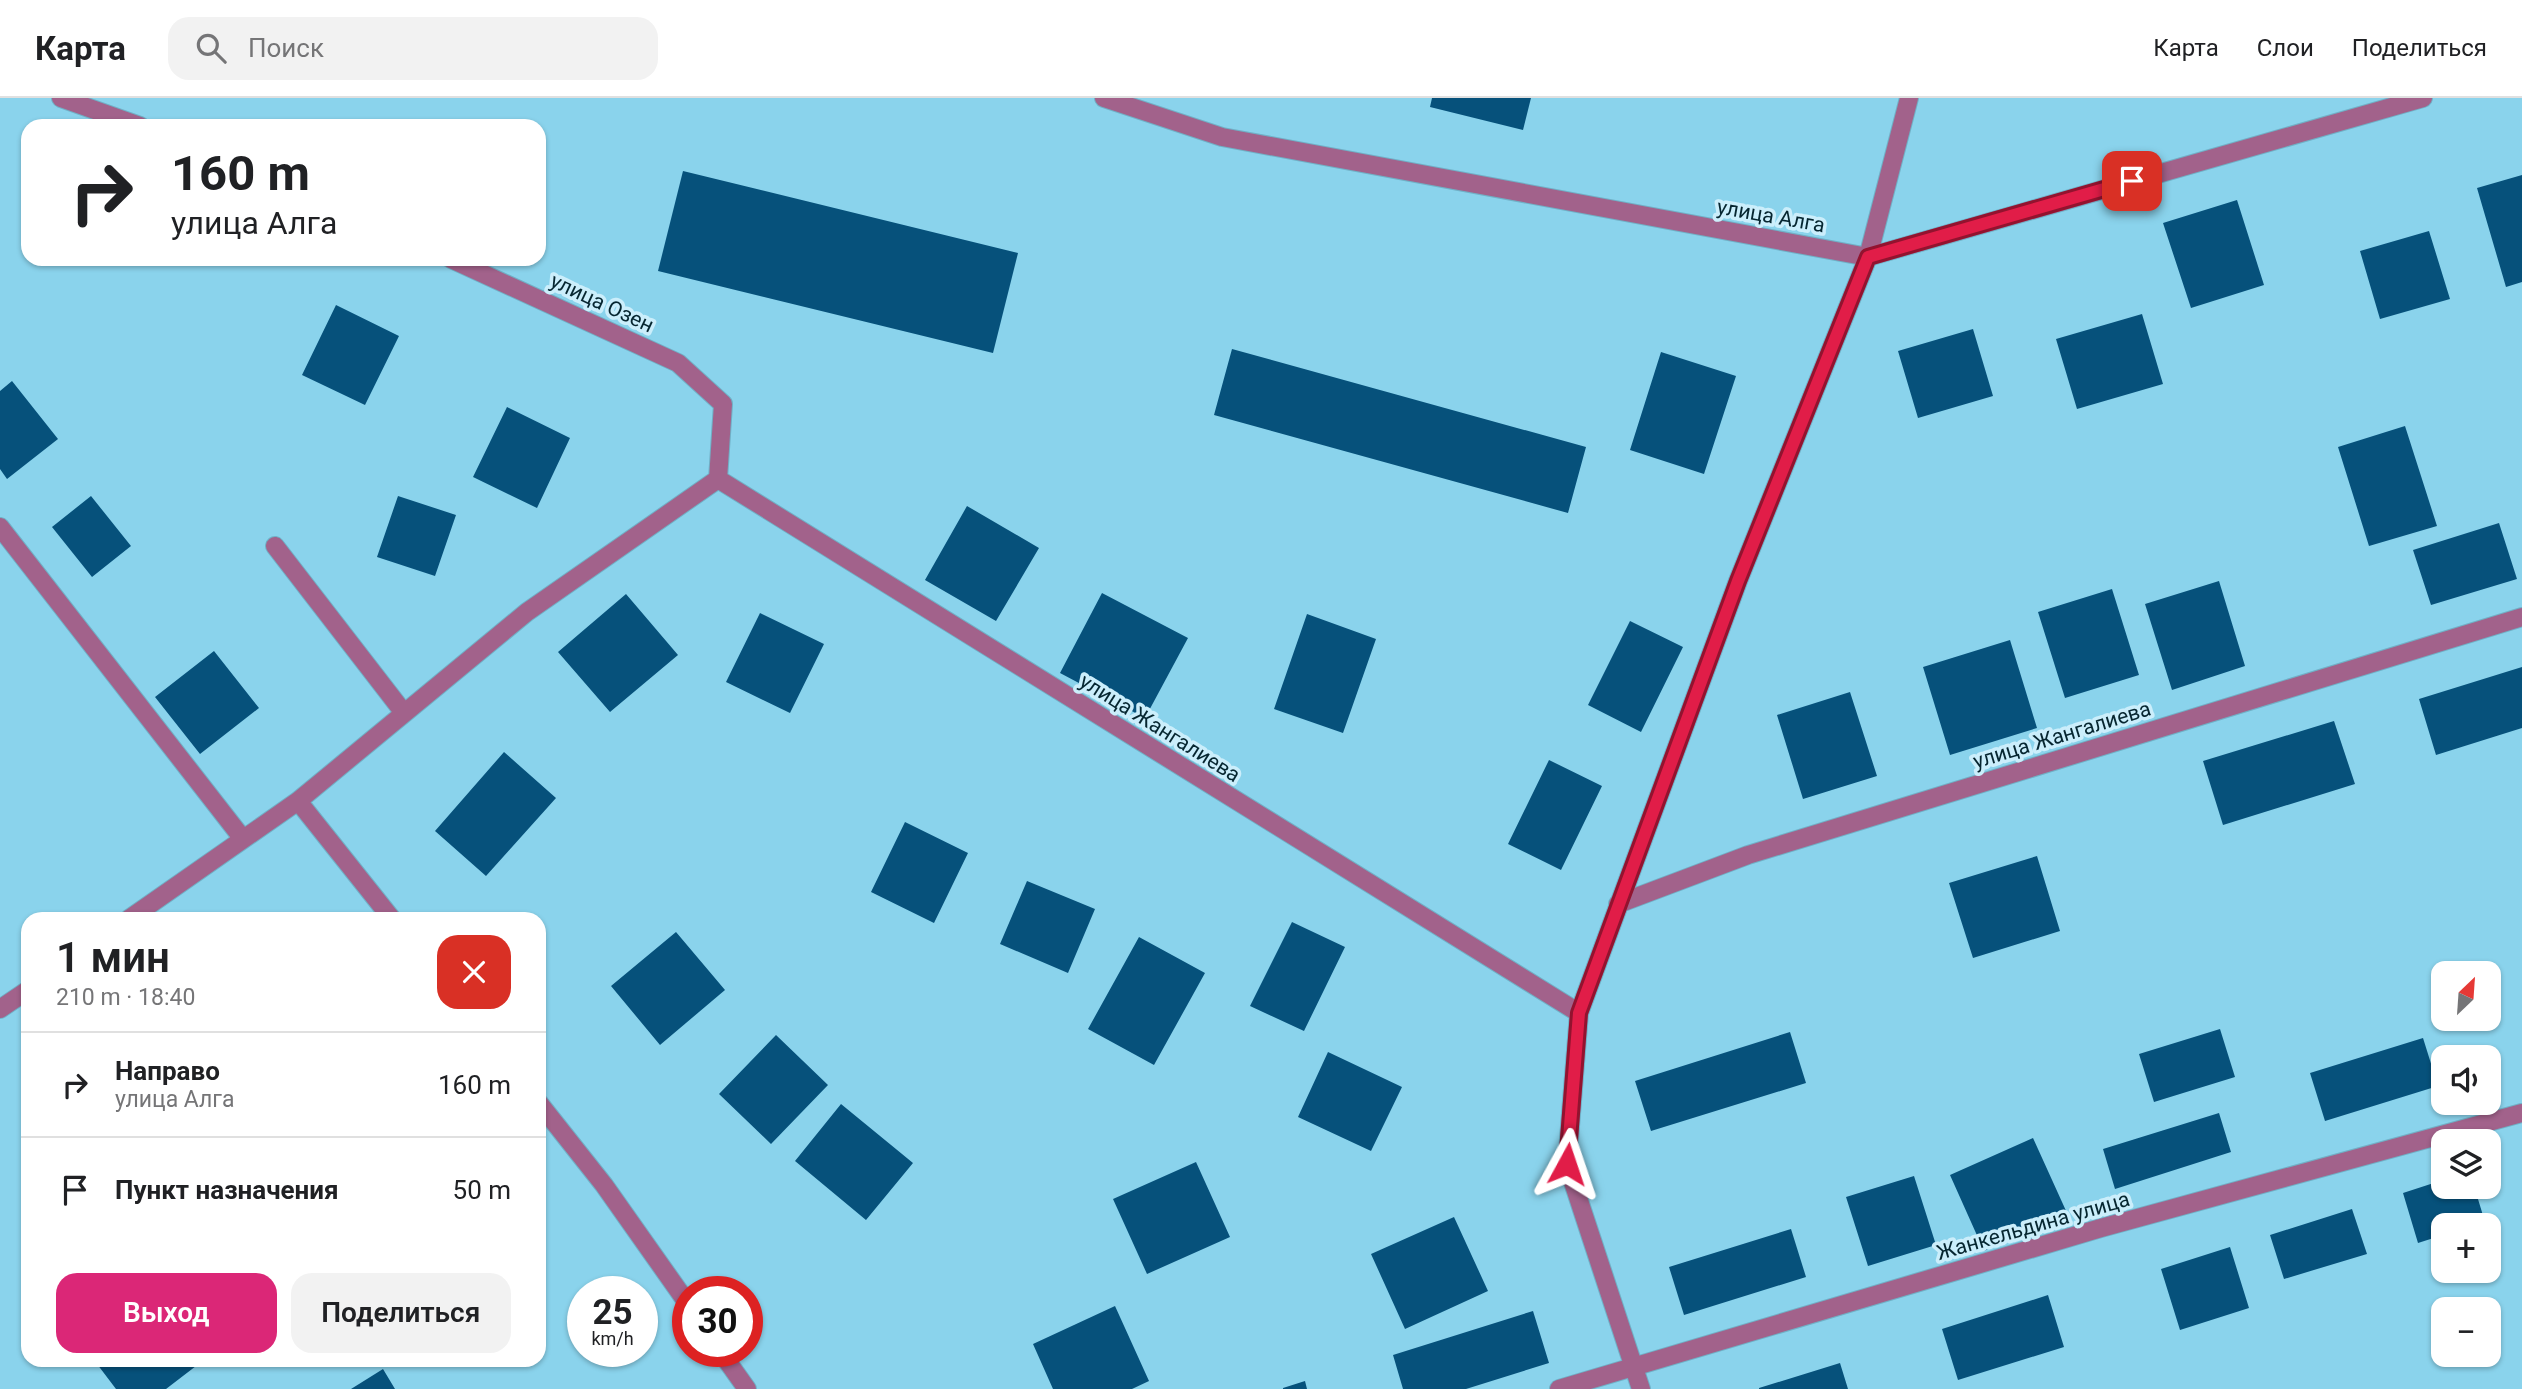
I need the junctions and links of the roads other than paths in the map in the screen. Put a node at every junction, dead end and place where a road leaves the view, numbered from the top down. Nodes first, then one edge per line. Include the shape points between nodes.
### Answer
1 (61, 98) edge
2 (1104, 98) edge
3 (1909, 98) edge
4 (2423, 98) edge
5 (120, 119) edge
6 (1868, 257) junction
7 (466, 266) edge
8 (718, 480) junction
9 (0, 527) edge
10 (275, 547) dead end
11 (2522, 617) edge
12 (404, 713) junction
13 (298, 801) junction
14 (243, 839) junction
15 (1618, 904) junction
16 (139, 912) edge
17 (386, 912) edge
18 (21, 995) edge
19 (0, 1009) edge
20 (1579, 1013) junction
21 (546, 1112) edge
22 (2522, 1114) edge
23 (672, 1281) edge
24 (731, 1367) edge
25 (1634, 1368) junction
26 (747, 1389) edge
27 (1559, 1389) edge
28 (1641, 1389) edge

1 - 5 street
2 - 6 street, улица Алга via 1222,137
3 - 6 street
4 - 6 street, улица Алга
6 - 15 street via 1738,581
7 - 8 street, улица Озен via 678,363 723,404
8 - 12 street via 527,612
8 - 20 street, улица Жангалиева
9 - 14 street
10 - 12 street
11 - 15 street, улица Жангалиева via 1748,855
12 - 13 street
13 - 14 street
13 - 17 street
14 - 16 street
15 - 20 street
18 - 19 street
20 - 25 street via 1567,1164
21 - 23 street
22 - 25 street, Жанкельдина улица via 2101,1228
24 - 26 street
25 - 27 street, Жанкельдина улица
25 - 28 street

